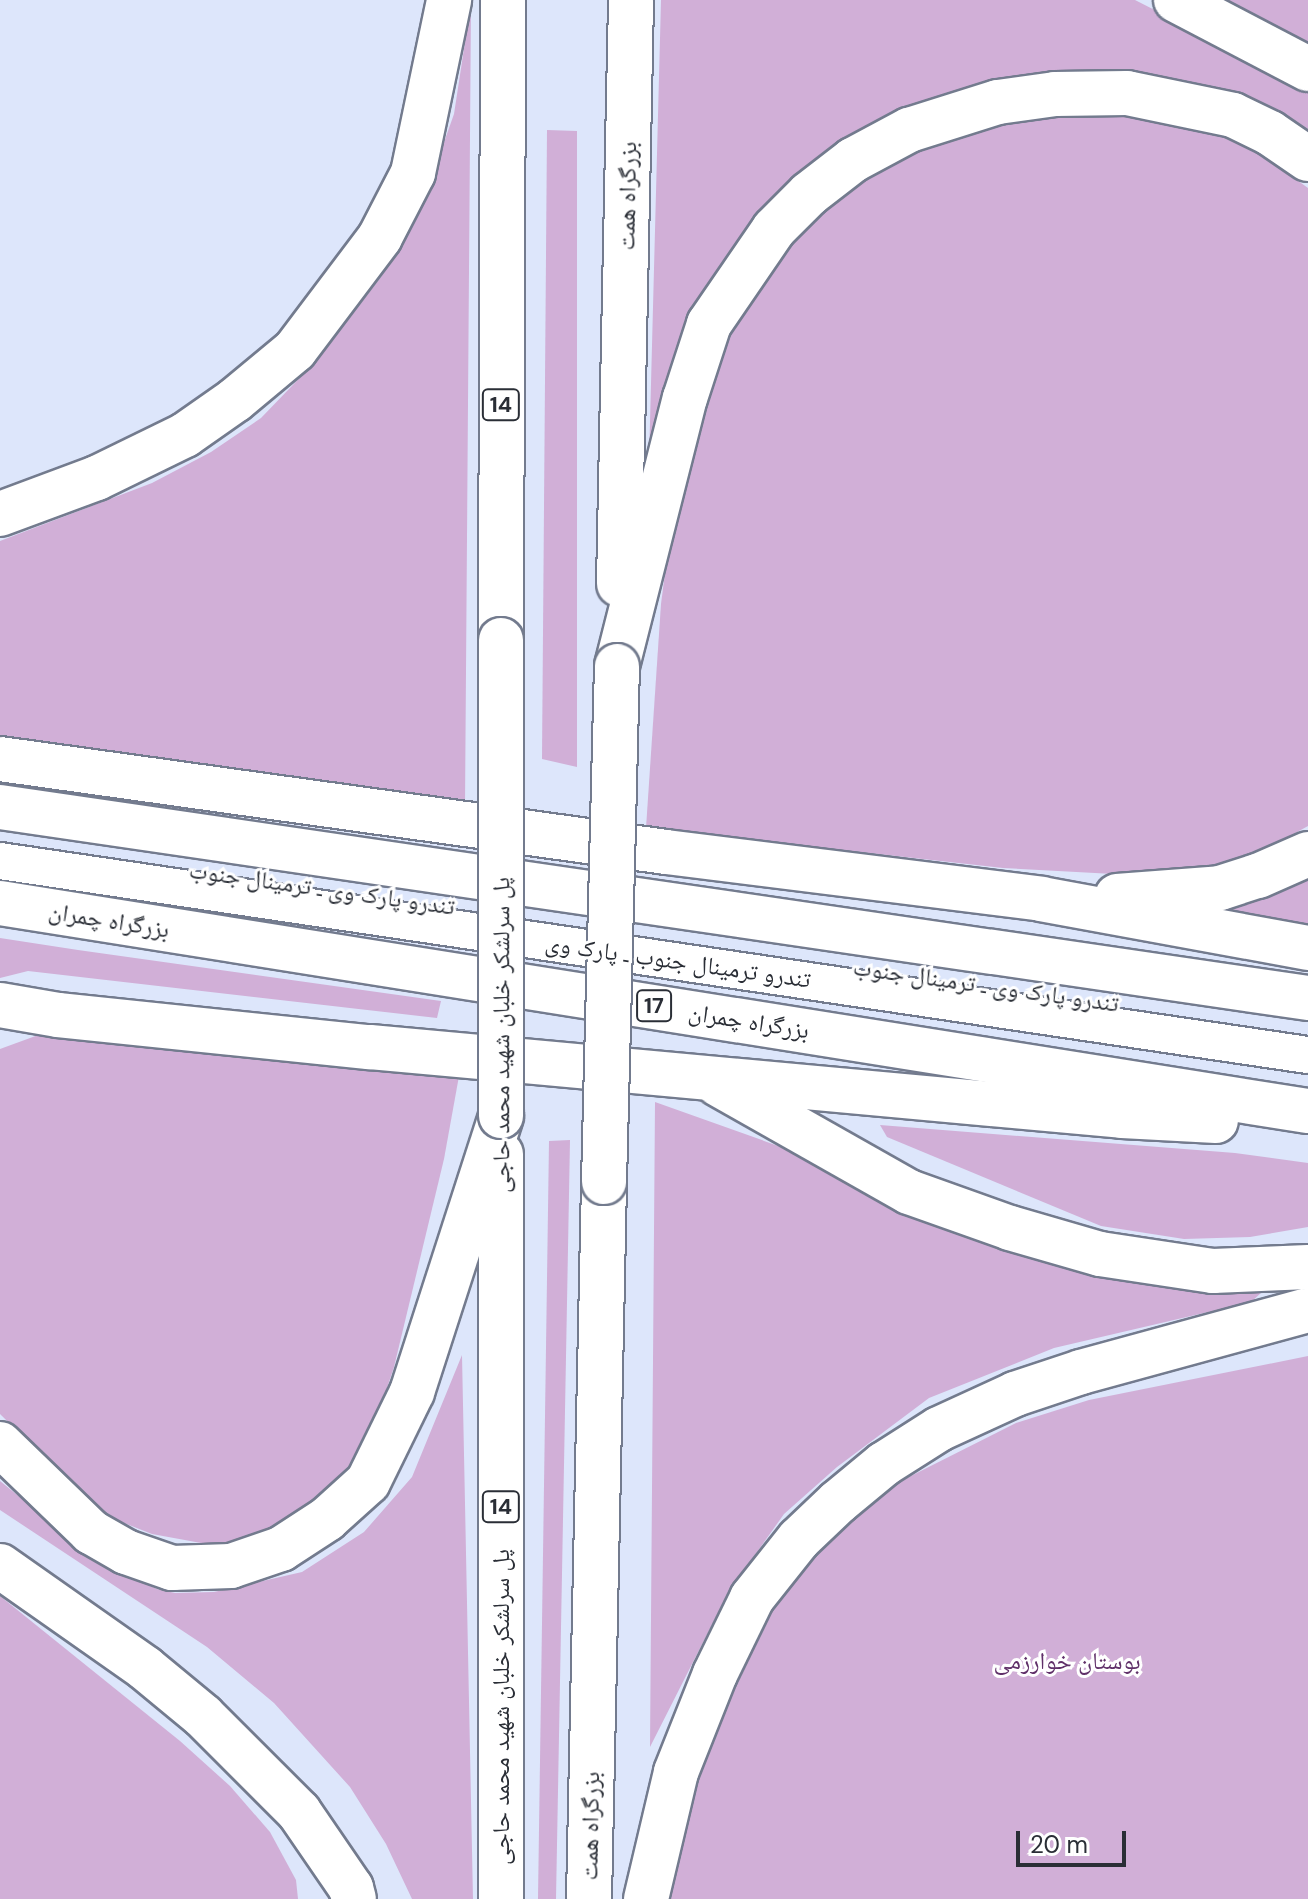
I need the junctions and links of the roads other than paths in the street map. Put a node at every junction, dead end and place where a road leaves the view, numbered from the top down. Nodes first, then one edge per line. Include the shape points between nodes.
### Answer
1 (449, 0) edge
2 (503, 0) edge
3 (631, 0) edge
4 (1176, 0) edge
5 (1308, 69) edge
6 (1308, 159) edge
7 (0, 514) edge
8 (617, 666) junction
9 (0, 759) edge
10 (0, 807) edge
11 (0, 840) edge
12 (1308, 854) edge
13 (0, 861) edge
14 (1041, 899) junction
15 (0, 903) edge
16 (1308, 948) edge
17 (1308, 998) edge
18 (0, 1005) edge
19 (58, 1015) junction
20 (0, 1022) edge
21 (1308, 1032) edge
22 (1308, 1055) edge
23 (709, 1078) junction
24 (1308, 1111) edge
25 (501, 1116) junction
26 (1308, 1120) edge
27 (1308, 1267) edge
28 (1308, 1310) edge
29 (0, 1444) edge
30 (0, 1566) edge
31 (354, 1899) edge
32 (501, 1899) edge
33 (589, 1899) edge
34 (646, 1899) edge

1 - 7 highway via 413,173 380,237 295,350 185,435 97,478
2 - 25 highway, پل سرلشکر خلبان شهید محمد حاجی / 14, bridge
3 - 8 highway, بزرگراه همت
4 - 5 highway
6 - 8 highway via 1233,115 1127,93 1055,94 998,102 909,130 853,160 774,229 709,324
8 - 33 highway, بزرگراه همت, bridge
9 - 14 highway
10 - 17 highway
11 - 21 lane, تندرو پارک وی ـ ترمینال جنوب
12 - 14 highway via 1220,888
13 - 22 lane, تندرو ترمینال جنوب ـ پارک وی
14 - 16 highway
15 - 24 highway, بزرگراه چمران / 17
18 - 19 highway
19 - 20 highway
19 - 23 highway
23 - 26 highway via 1122,1116
23 - 27 highway via 909,1192 981,1219 1100,1254 1158,1264 1213,1271
25 - 29 highway via 412,1392 368,1482 327,1519 281,1549 231,1566 172,1568 126,1552 91,1532
25 - 32 highway, پل سرلشکر خلبان شهید محمد حاجی / 14
28 - 34 highway via 1015,1394 939,1429 838,1502 799,1539 752,1598 715,1674 676,1772
30 - 31 highway via 145,1668 203,1716 299,1812

